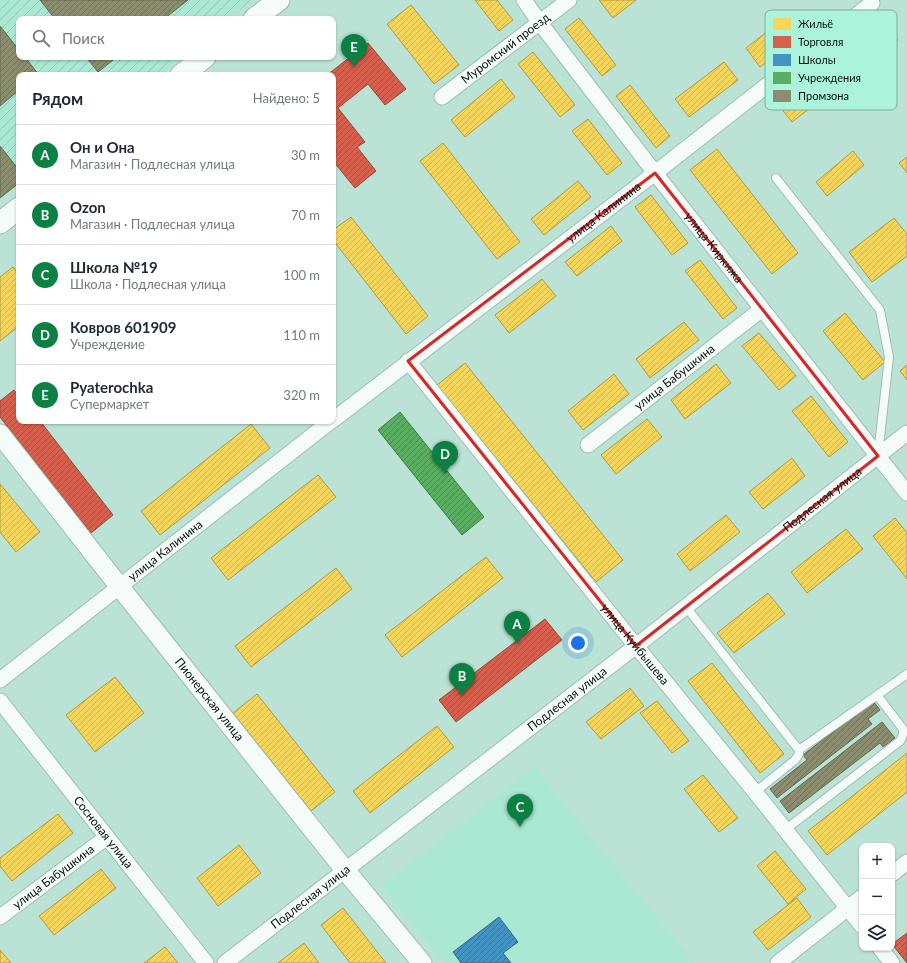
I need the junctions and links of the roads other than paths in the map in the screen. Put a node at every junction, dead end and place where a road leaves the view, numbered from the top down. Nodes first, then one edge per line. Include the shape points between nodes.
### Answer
1 (279, 0) edge
2 (524, 0) edge
3 (569, 0) edge
4 (872, 3) dead end
5 (863, 10) edge
6 (258, 16) edge
7 (540, 23) junction
8 (201, 60) edge
9 (185, 72) edge
10 (765, 87) edge
11 (442, 97) dead end
12 (655, 173) junction
13 (776, 178) dead end
14 (16, 210) edge
15 (0, 223) edge
16 (762, 309) junction
17 (408, 361) junction
18 (336, 417) edge
19 (327, 424) edge
20 (907, 433) edge
21 (0, 434) edge
22 (588, 445) dead end
23 (878, 456) junction
24 (907, 493) edge
25 (119, 586) junction
26 (686, 607) junction
27 (636, 646) junction
28 (907, 674) edge
29 (0, 680) edge
30 (877, 695) junction
31 (0, 701) edge
32 (799, 750) junction
33 (755, 792) junction
34 (785, 830) junction
35 (107, 837) junction
36 (907, 862) edge
37 (345, 870) junction
38 (895, 872) edge
39 (859, 899) edge
40 (847, 908) junction
41 (0, 917) edge
42 (859, 922) edge
43 (882, 951) edge
44 (206, 963) edge
45 (225, 963) edge
46 (422, 963) edge
47 (778, 963) edge
48 (892, 963) edge

1 - 6 main road
2 - 7 street, улица Киркижа
3 - 7 street, Муромский проезд
4 - 5 street, улица Калинина
7 - 11 street, Муромский проезд
7 - 12 street, улица Киркижа
8 - 9 main road
10 - 12 street, улица Калинина
12 - 16 street, улица Киркижа
12 - 17 street, улица Калинина
13 - 23 lane via 880,310 889,357
14 - 15 main road
16 - 22 street, улица Бабушкина
16 - 23 street, улица Киркижа
17 - 18 street, улица Калинина
17 - 27 street, улица Куйбышева
19 - 25 street, улица Калинина
20 - 23 street, Подлесная улица
21 - 25 street, Пионерская улица
23 - 24 street, улица Киркижа
23 - 26 street, Подлесная улица
25 - 29 street, улица Калинина
25 - 37 street, Пионерская улица
26 - 27 street, Подлесная улица
26 - 32 lane
27 - 33 street, улица Куйбышева
27 - 37 street, Подлесная улица
28 - 30 lane
30 - 32 lane
30 - 34 lane via 903,729 900,741
31 - 35 street, Сосновая улица
32 - 33 lane via 795,760
33 - 34 street, улица Куйбышева
34 - 40 street, улица Куйбышева
35 - 41 street, улица Бабушкина
35 - 44 street, Сосновая улица
36 - 38 street
37 - 45 street, Подлесная улица
37 - 46 street, Пионерская улица
39 - 40 street
40 - 42 street, улица Куйбышева
40 - 47 street
43 - 48 street

